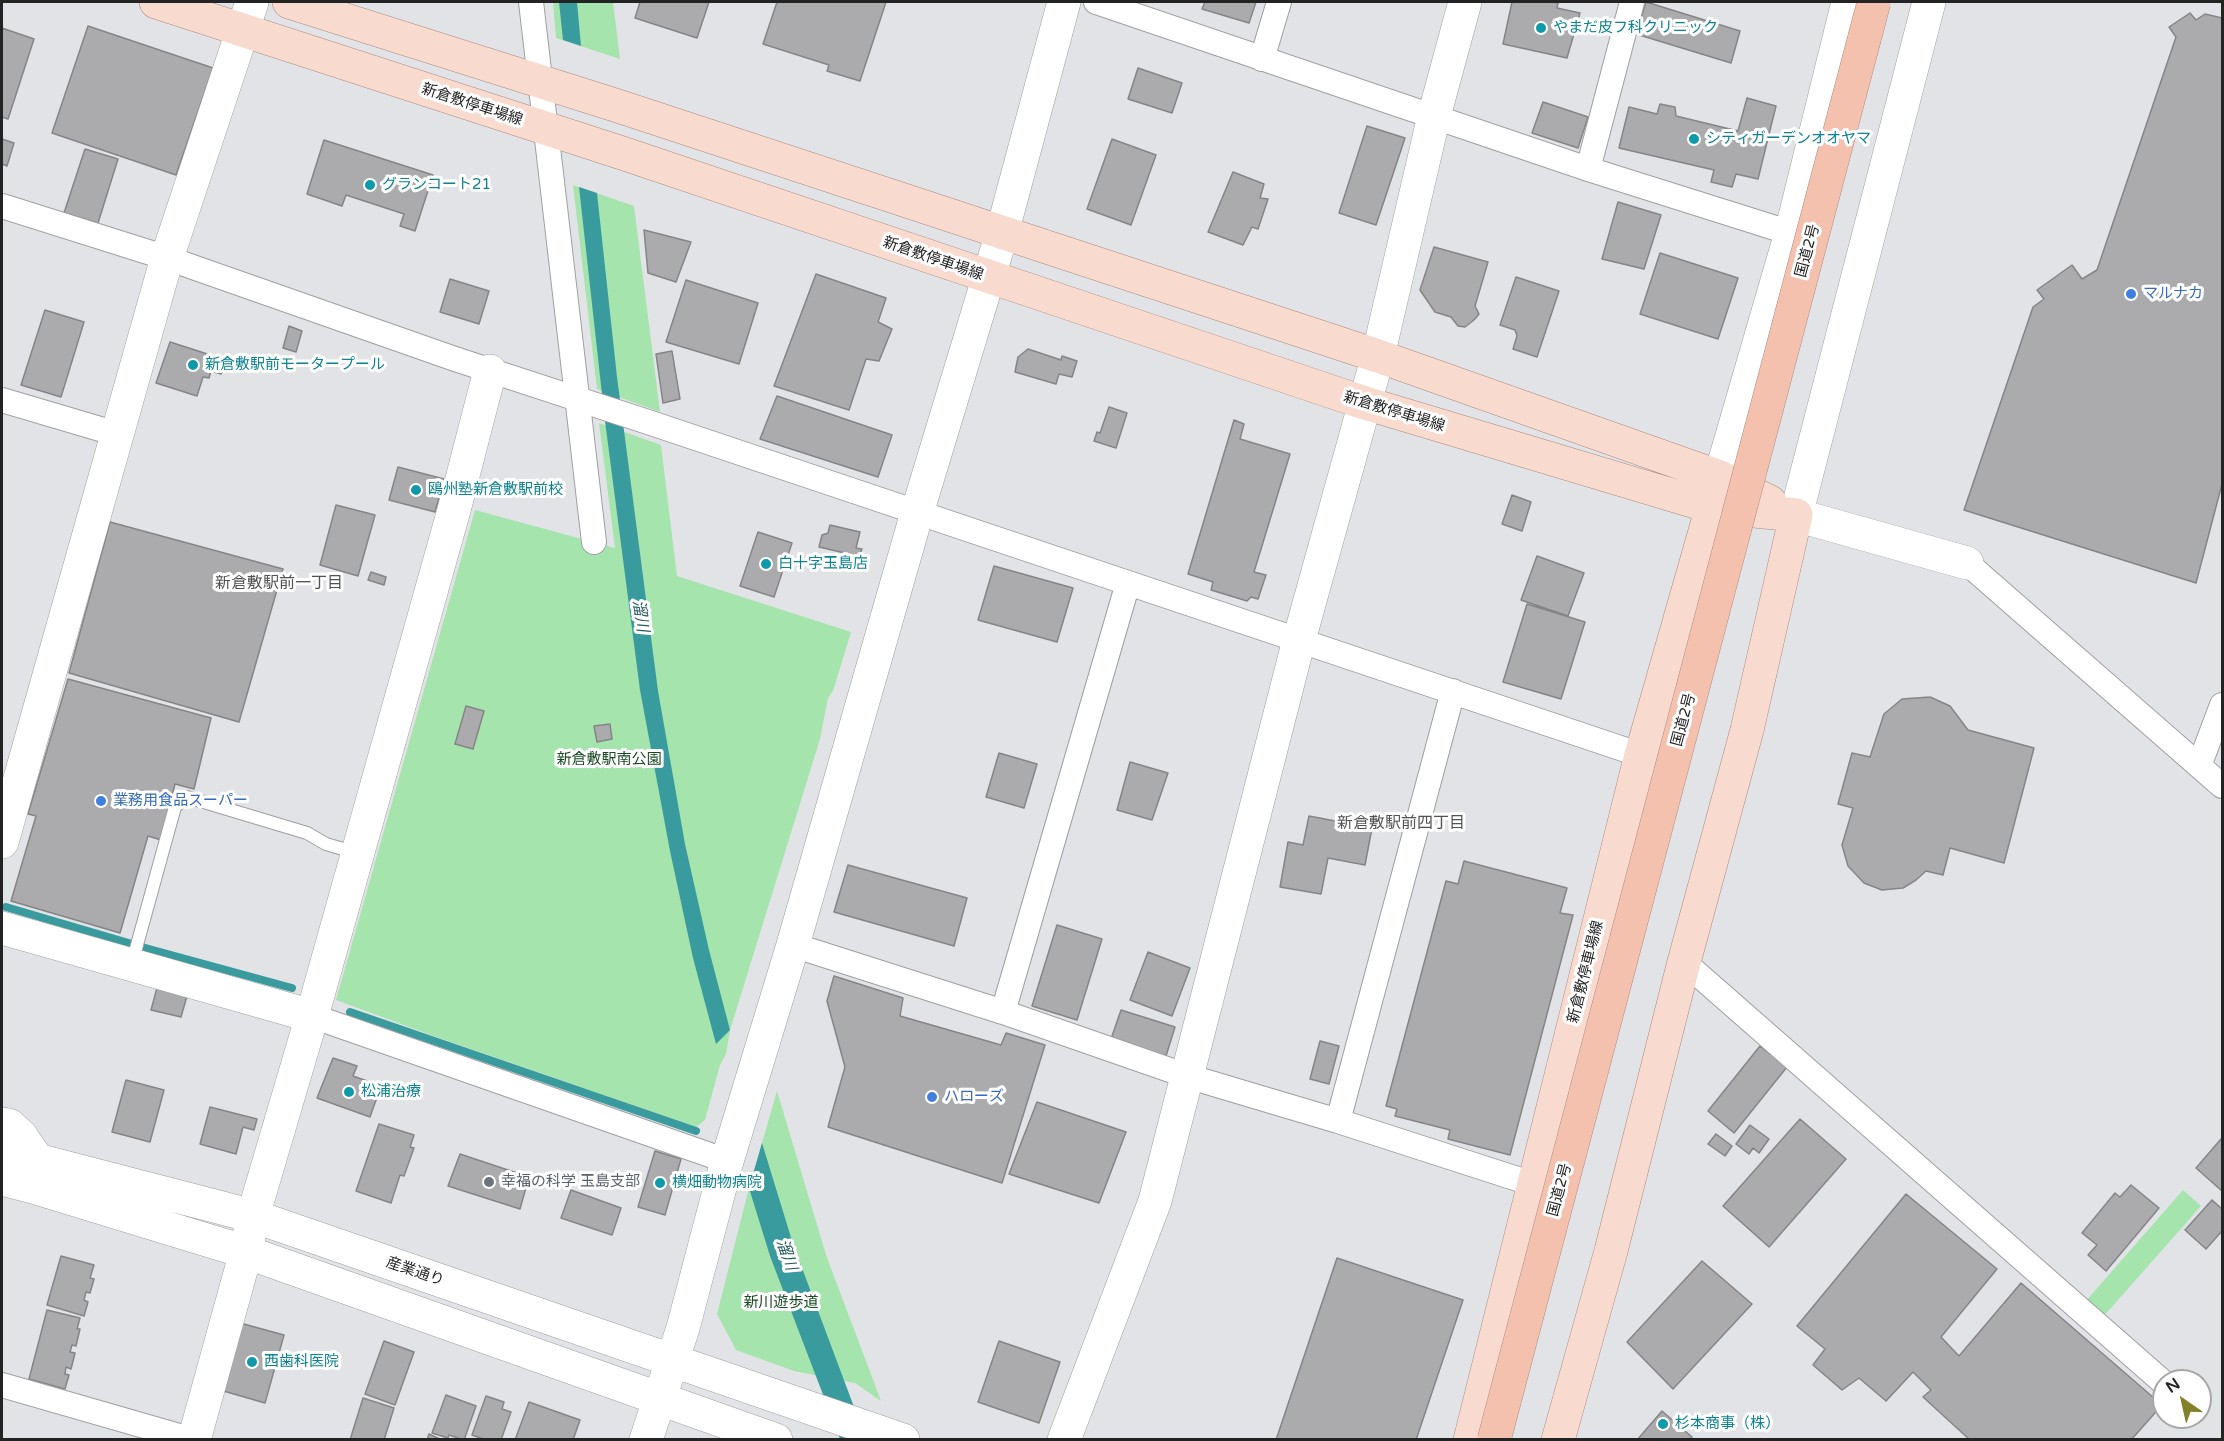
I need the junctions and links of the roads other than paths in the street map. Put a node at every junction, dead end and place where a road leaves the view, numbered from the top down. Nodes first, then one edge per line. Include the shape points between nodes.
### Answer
1 (156, 2) edge
2 (289, 2) edge
3 (531, 2) edge
4 (1064, 2) edge
5 (1096, 2) edge
6 (1279, 2) edge
7 (1465, 2) edge
8 (1632, 2) edge
9 (1848, 2) edge
10 (1874, 2) edge
11 (1929, 2) edge
12 (248, 16) edge
13 (1262, 59) junction
14 (540, 82) junction
15 (1434, 117) junction
16 (547, 130) junction
17 (1588, 169) junction
18 (2, 206) edge
19 (1002, 233) junction
20 (1791, 233) junction
21 (166, 258) junction
22 (988, 278) junction
23 (1378, 356) junction
24 (490, 370) junction
25 (2, 400) edge
26 (589, 403) junction
27 (1365, 403) junction
28 (117, 434) junction
29 (1716, 492) junction
30 (917, 513) junction
31 (1796, 515) junction
32 (594, 542) dead end
33 (1967, 563) joint
34 (1128, 583) junction
35 (1299, 640) junction
36 (1453, 691) junction
37 (2223, 705) edge
38 (1641, 755) junction
39 (2199, 766) junction
40 (2223, 786) edge
41 (2, 842) edge
42 (358, 854) junction
43 (2, 928) edge
44 (793, 945) junction
45 (135, 952) junction
46 (1684, 962) junction
47 (1003, 1012) junction
48 (312, 1016) junction
49 (1187, 1076) junction
50 (1338, 1121) junction
51 (2, 1124) edge
52 (2, 1151) edge
53 (727, 1161) junction
54 (35, 1174) junction
55 (2, 1179) edge
56 (1533, 1184) junction
57 (2, 1197) edge
58 (253, 1216) junction
59 (246, 1252) junction
60 (672, 1361) junction
61 (2152, 1372) edge
62 (2, 1385) edge
63 (659, 1399) junction
64 (890, 1435) edge
65 (193, 1440) edge
66 (646, 1440) edge
67 (776, 1440) edge
68 (1064, 1440) edge
69 (1470, 1440) edge
70 (1494, 1440) edge
71 (1558, 1440) edge

1 - 12 main road, 新倉敷停車場線
2 - 14 main road, 新倉敷停車場線
3 - 14 street
4 - 19 street
5 - 13 street
6 - 13 street
7 - 15 street
8 - 17 street
9 - 20 street
10 - 70 highway, 国道2号, bridge
11 - 31 street
12 - 16 main road, 新倉敷停車場線
12 - 21 street
13 - 15 street
14 - 16 street
14 - 19 main road, 新倉敷停車場線
15 - 17 street
15 - 23 street
16 - 22 main road, 新倉敷停車場線
16 - 26 street
17 - 20 street
18 - 21 street
19 - 22 street
19 - 23 main road, 新倉敷停車場線
20 - 29 street
21 - 24 street
21 - 28 street
22 - 27 main road, 新倉敷停車場線
22 - 30 street
23 - 27 street
23 - 29 main road, 新倉敷停車場線
24 - 26 street
24 - 42 street
25 - 28 street
26 - 30 street
26 - 32 street
27 - 29 main road, 新倉敷停車場線
27 - 35 street
28 - 41 street
29 - 31 main road, 新倉敷停車場線
29 - 38 main road, 新倉敷停車場線
30 - 34 street
30 - 44 street
31 - 33 street
31 - 46 main road via 1747,729
33 - 39 street
34 - 35 street
34 - 47 street
35 - 36 street
35 - 49 street
36 - 38 street
36 - 50 street
37 - 39 street
38 - 56 main road, 新倉敷停車場線
39 - 40 street
42 - 45 lane via 307,833 188,797 175,807
42 - 48 street
43 - 45 street
44 - 47 street
44 - 53 street
45 - 48 street
46 - 61 street
46 - 71 main road via 1611,1251
47 - 49 street
48 - 53 street
48 - 58 street
49 - 50 street
49 - 68 street via 1155,1201
50 - 56 street
51 - 54 street via 21,1136
52 - 54 street, 産業通り
53 - 60 street
54 - 55 street, 産業通り
54 - 57 street
54 - 58 street, 産業通り
54 - 59 street, 産業通り
56 - 69 main road, 新倉敷停車場線
58 - 59 street
58 - 60 street, 産業通り
59 - 63 street, 産業通り
59 - 65 street
60 - 63 street
60 - 64 street, 産業通り
62 - 65 street
63 - 66 street
63 - 67 street, 産業通り

